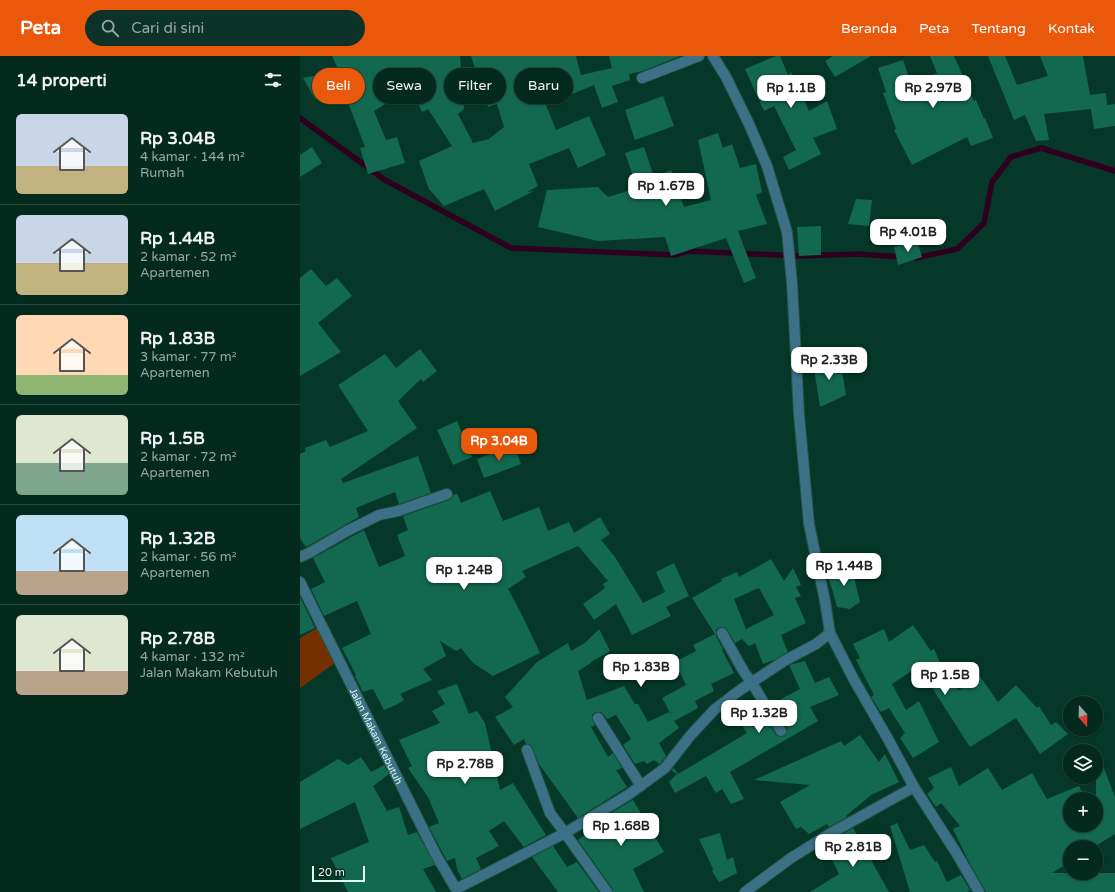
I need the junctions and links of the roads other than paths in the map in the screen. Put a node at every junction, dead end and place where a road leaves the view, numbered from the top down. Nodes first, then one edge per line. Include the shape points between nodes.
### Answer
1 (698, 56) edge
2 (713, 56) edge
3 (642, 78) dead end
4 (447, 494) dead end
5 (300, 557) edge
6 (300, 582) edge
7 (830, 633) junction
8 (722, 634) dead end
9 (752, 682) junction
10 (598, 718) dead end
11 (781, 731) dead end
12 (528, 750) dead end
13 (640, 786) junction
14 (914, 787) junction
15 (565, 833) junction
16 (454, 890) edge
17 (607, 892) edge
18 (745, 892) edge
19 (979, 892) edge

1 - 3 street
2 - 7 street via 726,77 767,166 787,232 809,524
4 - 5 street via 398,512 379,515
6 - 16 street, Jalan Makam Kebutuh
7 - 9 street
7 - 14 street
8 - 9 street
9 - 11 street
9 - 13 street via 714,710 665,768
10 - 13 street
12 - 15 street via 550,813
13 - 15 street
14 - 18 street via 831,833 791,858
14 - 19 street
15 - 16 street
15 - 17 street

